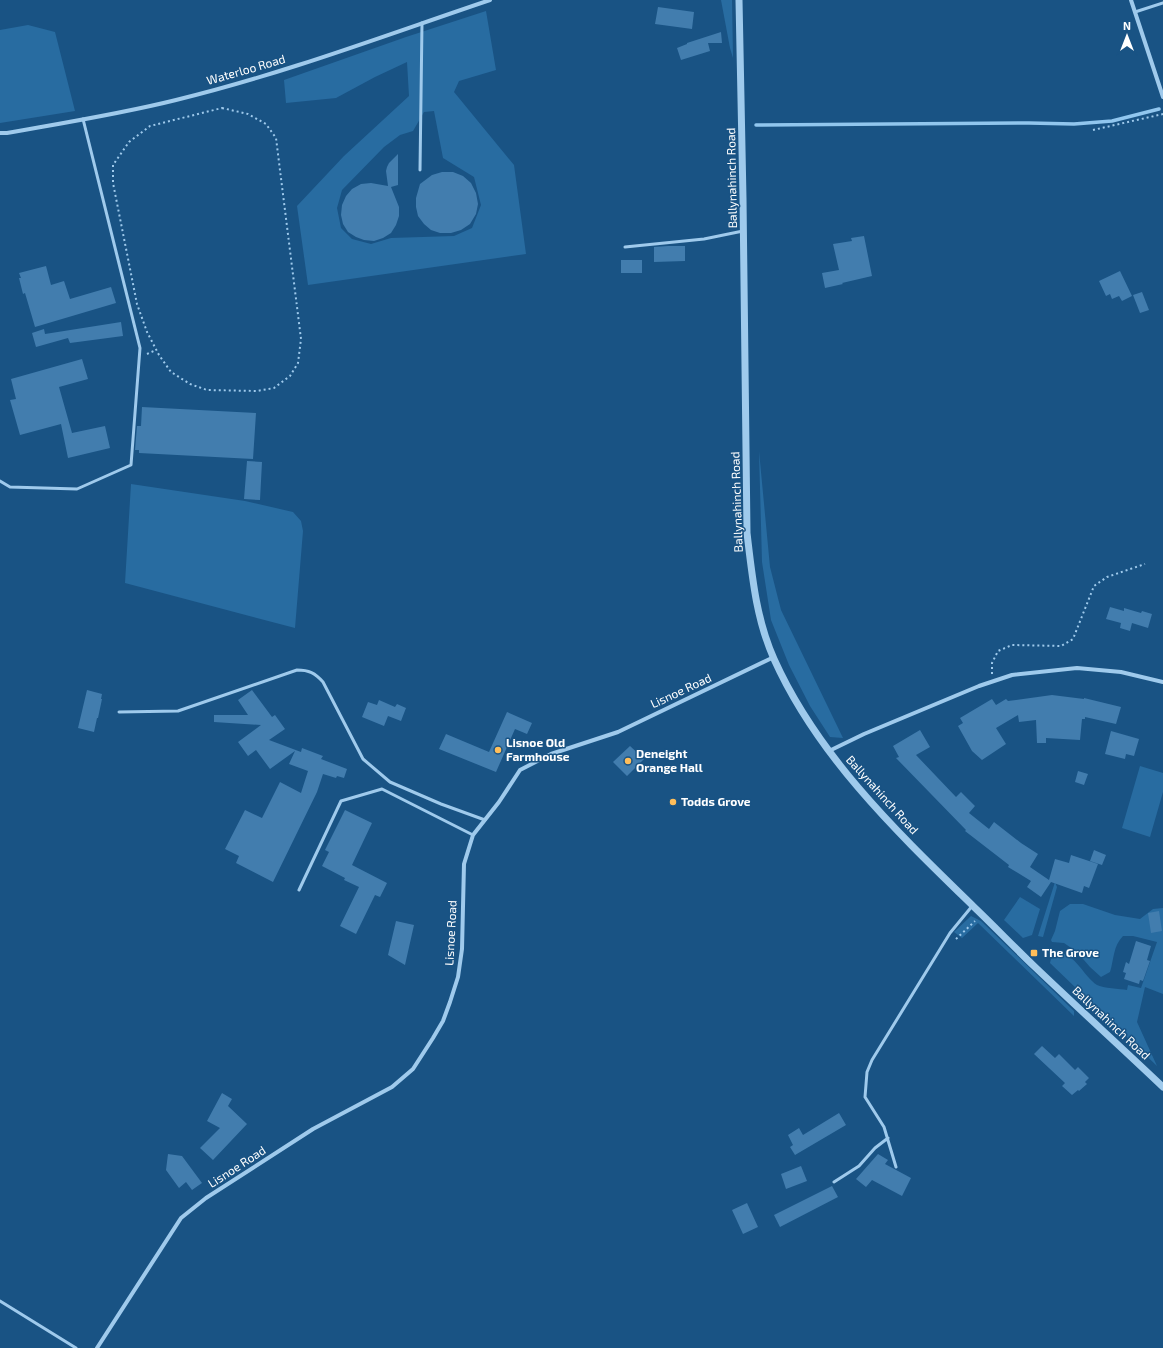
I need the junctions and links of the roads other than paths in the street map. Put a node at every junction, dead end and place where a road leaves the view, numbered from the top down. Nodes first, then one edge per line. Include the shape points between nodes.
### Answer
1 (490, 0) edge
2 (739, 0) edge
3 (1131, 0) edge
4 (1163, 3) edge
5 (1135, 12) junction
6 (422, 23) junction
7 (1163, 97) edge
8 (83, 119) junction
9 (0, 133) edge
10 (420, 170) dead end
11 (744, 231) junction
12 (625, 247) dead end
13 (0, 481) edge
14 (774, 658) junction
15 (1163, 682) edge
16 (119, 712) dead end
17 (828, 751) junction
18 (485, 820) junction
19 (473, 835) junction
20 (299, 890) dead end
21 (973, 905) junction
22 (1163, 1087) edge
23 (888, 1138) junction
24 (896, 1167) dead end
25 (834, 1182) dead end
26 (0, 1301) edge
27 (76, 1348) edge
28 (97, 1348) edge

1 - 6 street, Waterloo Road
2 - 11 street, Ballynahinch Road
3 - 5 street
4 - 5 lane
5 - 7 street
6 - 8 street, Waterloo Road via 271,74 175,101
6 - 10 lane
8 - 9 street, Waterloo Road
8 - 13 lane via 140,348 131,465 77,489 10,487
11 - 12 lane via 704,239
11 - 14 street, Ballynahinch Road via 747,533 752,578 762,623
14 - 17 street, Ballynahinch Road via 793,697
14 - 18 street, Lisnoe Road via 618,732 551,754 520,770
15 - 17 street via 1121,672 1077,668 1012,675 979,686
16 - 18 lane via 178,711 297,670 308,670 323,682 363,759 390,782
17 - 21 street, Ballynahinch Road via 900,833
18 - 19 street, Lisnoe Road
19 - 20 lane via 382,789 341,802
19 - 28 street, Lisnoe Road via 464,864 462,950 458,977 443,1021 413,1069 392,1087 313,1130 206,1198 181,1218
21 - 22 street, Ballynahinch Road
21 - 23 lane via 950,933 867,1072 864,1097 884,1127
23 - 24 lane
23 - 25 lane via 859,1166
26 - 27 lane

